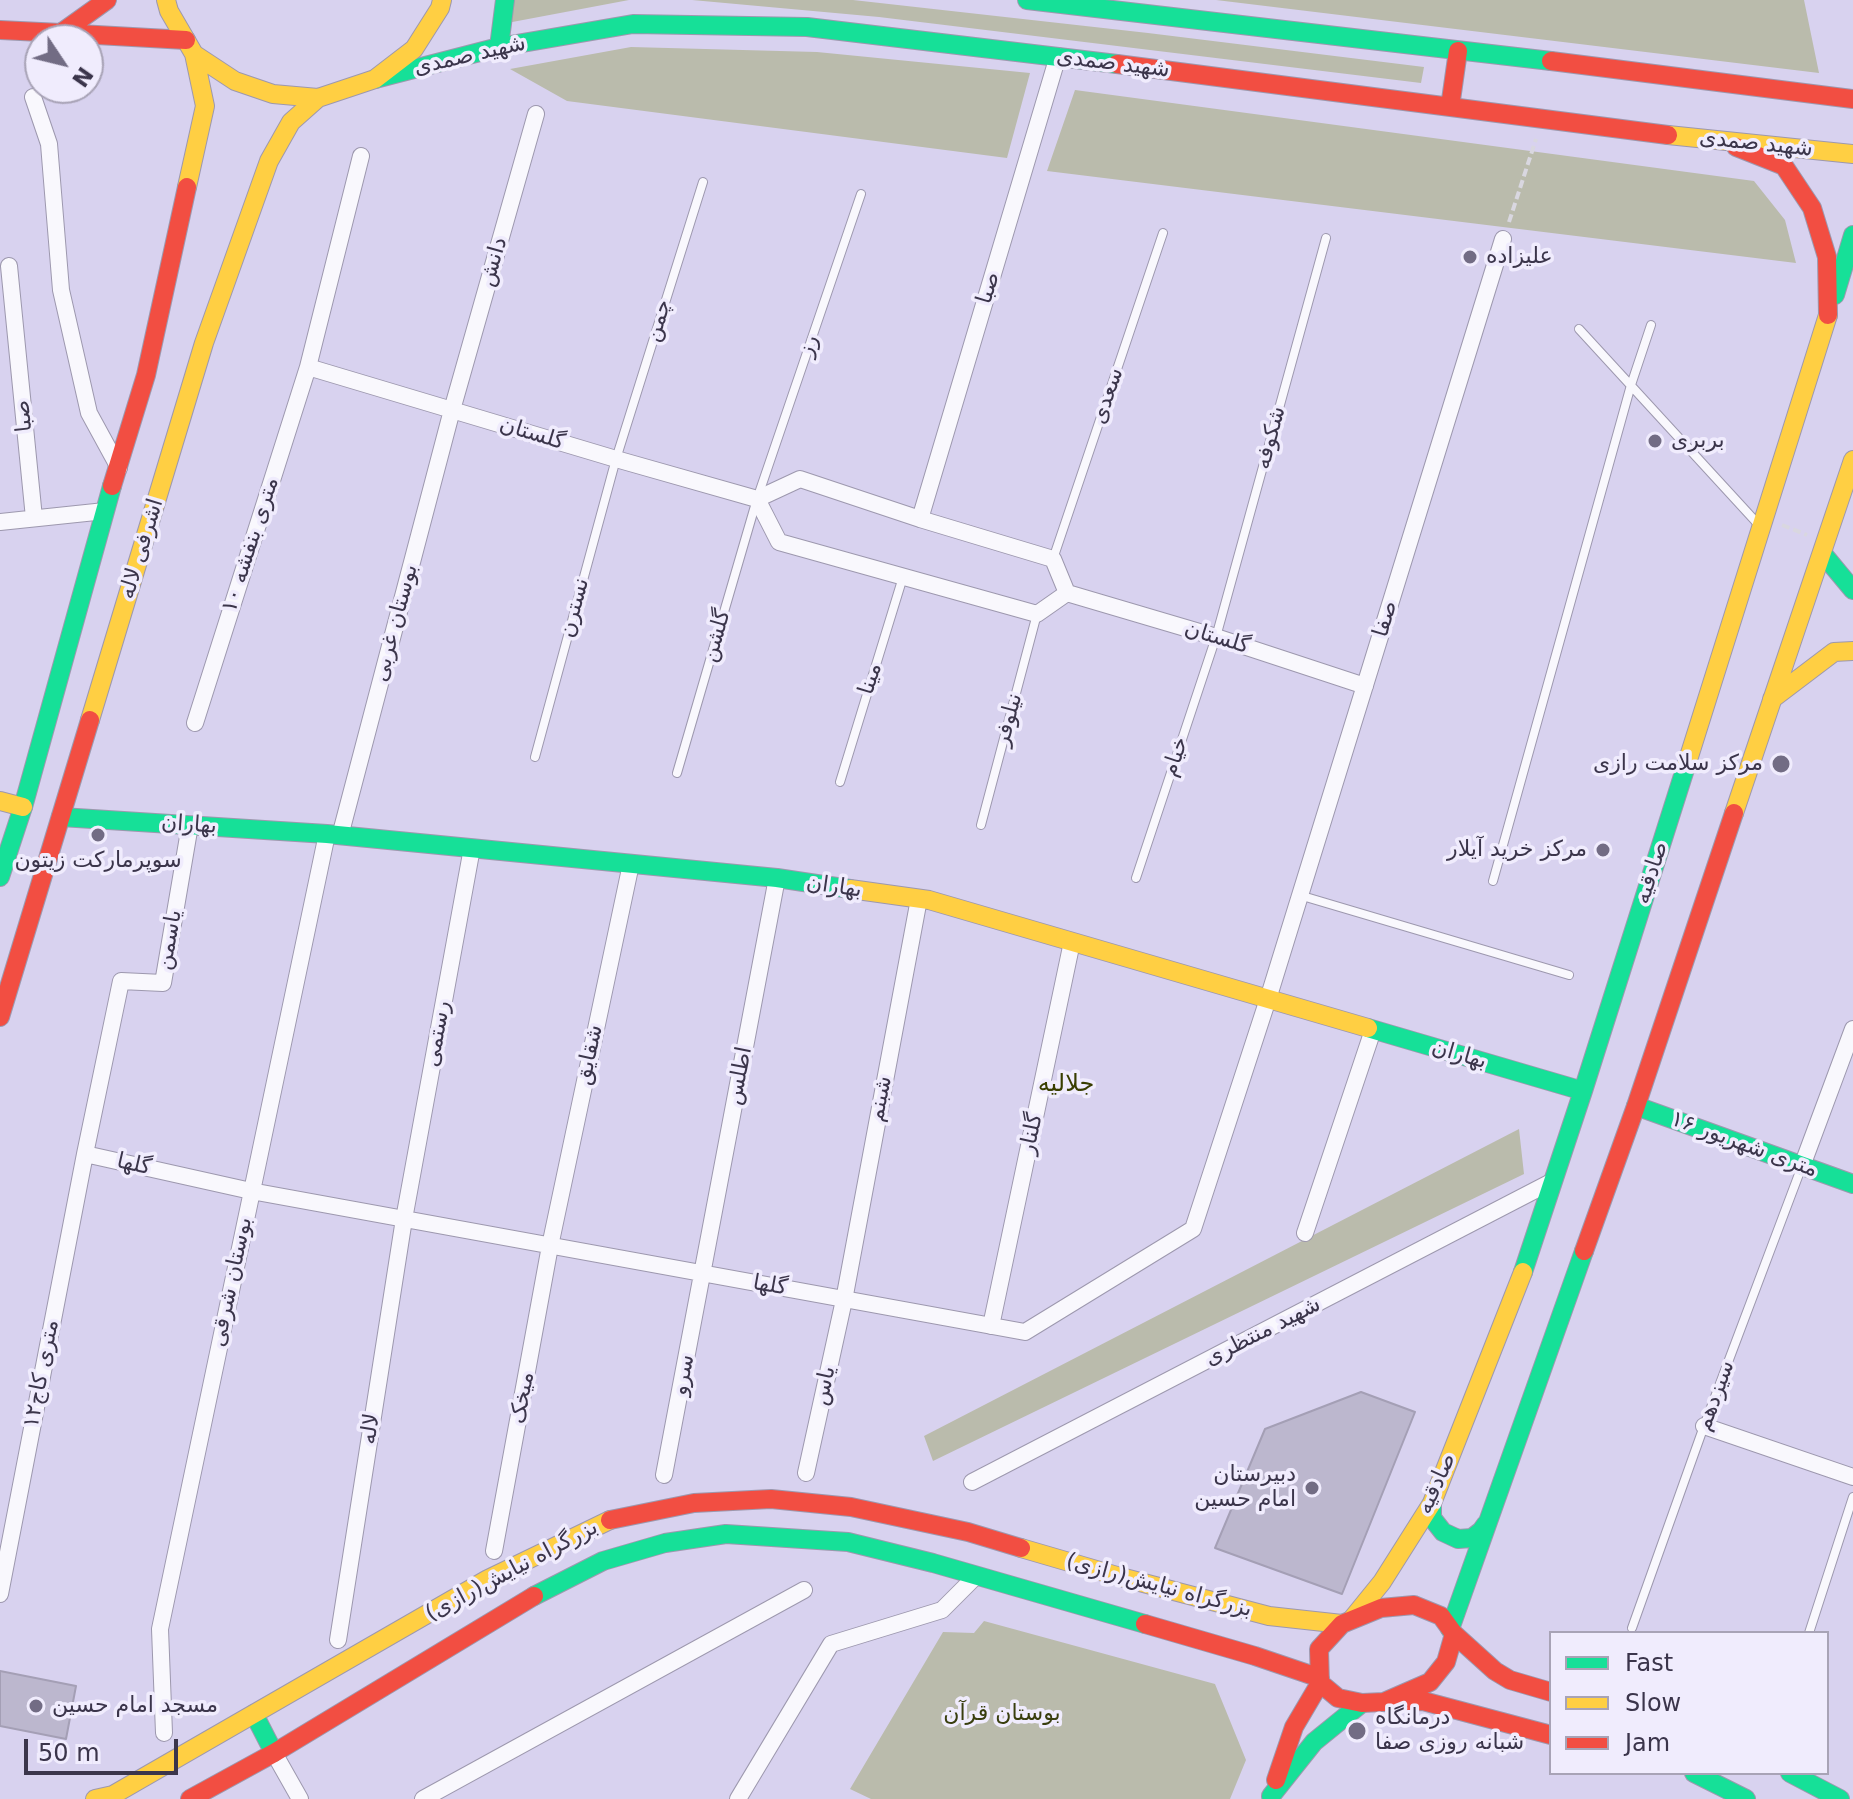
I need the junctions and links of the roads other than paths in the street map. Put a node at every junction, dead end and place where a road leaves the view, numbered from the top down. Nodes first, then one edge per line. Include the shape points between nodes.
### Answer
1 (107, 0) edge
2 (166, 0) edge
3 (442, 0) edge
4 (505, 0) edge
5 (1027, 0) edge
6 (1078, 3) edge
7 (74, 24) edge
8 (0, 30) edge
9 (24, 31) edge
10 (104, 38) edge
11 (190, 47) junction
12 (499, 47) junction
13 (1458, 51) junction
14 (1058, 56) junction
15 (375, 79) junction
16 (318, 98) junction
17 (1853, 99) edge
18 (35, 104) edge
19 (1450, 107) junction
20 (536, 114) dead end
21 (1724, 142) junction
22 (1853, 154) edge
23 (361, 156) dead end
24 (703, 182) dead end
25 (861, 194) dead end
26 (1163, 233) dead end
27 (1853, 235) edge
28 (1326, 238) dead end
29 (1503, 239) road end
30 (9, 266) dead end
31 (1828, 318) junction
32 (1651, 325) dead end
33 (1579, 329) dead end
34 (308, 367) junction
35 (1631, 385) junction
36 (452, 410) junction
37 (616, 459) junction
38 (1853, 460) edge
39 (119, 468) junction
40 (757, 499) junction
41 (105, 511) junction
42 (34, 518) junction
43 (920, 519) junction
44 (0, 522) edge
45 (1763, 523) junction
46 (1825, 548) junction
47 (1053, 559) junction
48 (903, 576) junction
49 (1853, 590) edge
50 (1067, 593) junction
51 (1037, 614) junction
52 (1216, 637) junction
53 (1853, 651) edge
54 (1365, 686) junction
55 (1772, 699) junction
56 (195, 723) dead end
57 (535, 757) dead end
58 (677, 773) dead end
59 (840, 782) dead end
60 (0, 801) edge
61 (23, 807) junction
62 (61, 817) junction
63 (190, 825) junction
64 (981, 825) dead end
65 (334, 835) junction
66 (472, 848) junction
67 (631, 864) junction
68 (0, 877) edge
69 (777, 878) junction
70 (1136, 878) dead end
71 (1493, 881) dead end
72 (1299, 895) junction
73 (919, 899) junction
74 (1072, 942) junction
75 (1569, 975) dead end
76 (1268, 999) junction
77 (0, 1017) edge
78 (1853, 1029) edge
79 (1373, 1030) junction
80 (1583, 1091) junction
81 (1636, 1106) junction
82 (85, 1154) junction
83 (1802, 1166) junction
84 (1553, 1181) junction
85 (1853, 1184) edge
86 (251, 1191) junction
87 (404, 1219) junction
88 (1305, 1233) dead end
89 (550, 1246) junction
90 (703, 1274) junction
91 (844, 1300) junction
92 (991, 1326) junction
93 (1704, 1426) junction
94 (806, 1473) dead end
95 (664, 1475) dead end
96 (1853, 1477) edge
97 (972, 1482) dead end
98 (1853, 1497) edge
99 (1432, 1503) junction
100 (1487, 1522) junction
101 (494, 1551) dead end
102 (976, 1576) junction
103 (804, 1590) dead end
104 (0, 1594) edge
105 (1346, 1622) junction
106 (1632, 1628) dead end
107 (1452, 1631) junction
108 (1810, 1631) edge
109 (338, 1640) dead end
110 (1320, 1681) junction
111 (1549, 1691) edge
112 (1384, 1702) junction
113 (1362, 1703) junction
114 (254, 1714) junction
115 (164, 1733) dead end
116 (1549, 1734) edge
117 (274, 1753) junction
118 (1698, 1775) edge
119 (1794, 1775) edge
120 (107, 1798) edge
121 (1271, 1798) edge
122 (190, 1799) edge
123 (300, 1799) edge
124 (423, 1799) edge
125 (738, 1799) edge
126 (1746, 1799) edge
127 (1840, 1799) edge

1 - 7 main road
2 - 11 main road
3 - 15 main road via 414,49
4 - 12 main road
5 - 6 main road
6 - 13 main road
8 - 9 main road
10 - 11 main road
11 - 16 main road via 235,81 273,94
11 - 39 main road, اشرفی لاله via 205,106 146,375
12 - 14 main road, شهید صمدی via 633,24 807,27
12 - 15 main road, شهید صمدی
13 - 17 main road
13 - 19 main road
14 - 19 main road, شهید صمدی
14 - 43 street, صبا
15 - 16 main road, شهید صمدی
16 - 62 main road, اشرفی لاله via 291,122 269,161 204,343
18 - 39 street via 49,144 61,290 89,413
19 - 21 main road, شهید صمدی
20 - 36 street, دانش
21 - 22 main road, شهید صمدی
21 - 31 main road, صادقیه via 1784,166 1812,208 1827,257
23 - 34 street, ۱۰ متری بنفشه
24 - 37 lane, چمن
25 - 40 lane, رز
26 - 47 lane, سعدی
27 - 31 main road
28 - 52 lane, شکوفه
29 - 54 street, صفا
30 - 42 street, صبا
31 - 45 main road, صادقیه
32 - 35 lane
33 - 35 lane
34 - 36 street, گلستان
34 - 56 street, ۱۰ متری بنفشه
35 - 45 lane
35 - 71 lane
36 - 37 street, گلستان
36 - 65 street, بوستان غربی
37 - 40 street, گلستان
37 - 57 lane, نسترن
38 - 46 main road
39 - 41 main road, اشرفی لاله
40 - 43 street via 800,479
40 - 48 street via 779,542
40 - 58 lane, گلشن
41 - 42 street
41 - 61 main road, اشرفی لاله
42 - 44 street
43 - 47 street
45 - 80 main road, صادقیه
46 - 49 main road
46 - 55 main road
47 - 50 street
48 - 51 street
48 - 59 lane, مینا
50 - 51 street
50 - 52 street, گلستان
51 - 64 lane, نیلوفر
52 - 54 street, گلستان
52 - 70 lane, خیام
53 - 55 main road via 1834,652
54 - 72 street, صفا
55 - 81 main road
60 - 61 main road
61 - 68 main road, اشرفی لاله
62 - 63 main road, بهاران
62 - 77 main road, اشرفی لاله
63 - 65 main road, بهاران
63 - 82 street, یاسمن via 163,983 121,981
65 - 66 main road, بهاران
65 - 86 street, بوستان شرقی
66 - 67 main road, بهاران
66 - 87 street, رستمی
67 - 69 main road, بهاران
67 - 89 street, شقایق
69 - 73 main road, بهاران
69 - 90 street, اطلس
72 - 75 lane
72 - 76 street, صفا
73 - 74 main road, بهاران
73 - 91 street, شبنم
74 - 76 main road, بهاران
74 - 92 street, گلنار
76 - 79 main road, بهاران
76 - 92 street, گلها via 1193,1229 1025,1332
78 - 83 street
79 - 80 main road, بهاران
79 - 88 street
80 - 84 main road, صادقیه
81 - 83 main road, ۱۶ متری شهریور
81 - 100 main road
82 - 86 street, گلها
82 - 104 street, ۱۲متری کاج
83 - 85 main road, ۱۶ متری شهریور
83 - 93 lane, سیزدهم
84 - 97 street, شهید منتظری
84 - 99 main road, صادقیه via 1523,1273
86 - 87 street, گلها
86 - 115 street, بوستان شرقی via 160,1629
87 - 89 street, گلها
87 - 109 street, لاله
89 - 90 street, گلها
89 - 101 street, میخک
90 - 91 street, گلها
90 - 95 street, سرو
91 - 92 street, گلها
91 - 94 street, یاس
93 - 96 street
93 - 106 lane, سیزدهم
98 - 108 lane
99 - 100 main road via 1432,1518 1458,1539 1472,1538
99 - 105 main road, صادقیه via 1382,1582
100 - 107 main road
102 - 110 main road, بزرگراه نیایش(رازی) via 1255,1656
102 - 117 main road, بزرگراه نیایش(رازی) via 848,1542 726,1534 665,1543 603,1561 546,1589
102 - 125 street via 942,1610 831,1644
103 - 124 street
105 - 107 main road via 1381,1608 1414,1605 1441,1616
105 - 110 main road via 1319,1649
105 - 114 main road, بزرگراه نیایش(رازی) via 1269,1616 968,1532 851,1507 771,1499 694,1503 609,1520 539,1553
107 - 111 main road via 1495,1671
107 - 112 main road via 1446,1662 1430,1682
110 - 113 main road via 1338,1698
110 - 121 main road via 1294,1727
112 - 113 main road
112 - 116 main road via 1423,1701
113 - 121 main road via 1314,1742
114 - 117 main road
114 - 120 main road, بزرگراه نیایش(رازی)
117 - 122 main road, بزرگراه نیایش(رازی)
117 - 123 street
118 - 126 main road
119 - 127 main road

